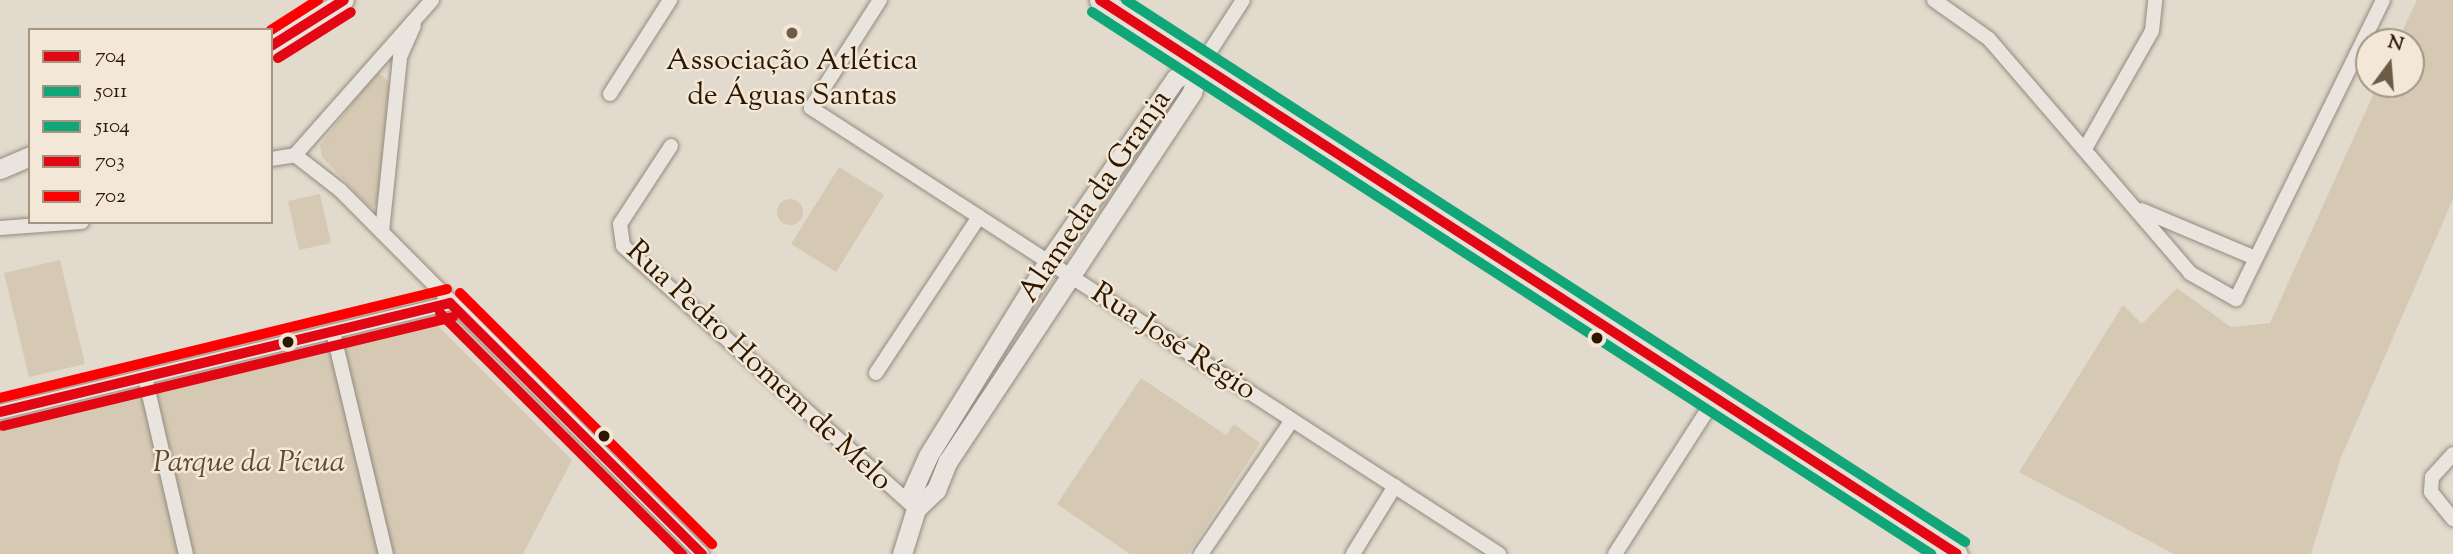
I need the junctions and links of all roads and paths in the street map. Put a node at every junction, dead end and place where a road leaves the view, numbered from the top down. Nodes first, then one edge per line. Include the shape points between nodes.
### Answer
1 (344, 0) edge
2 (432, 0) edge
3 (670, 0) edge
4 (880, 0) edge
5 (1100, 0) edge
6 (1242, 0) edge
7 (1934, 0) edge
8 (2155, 0) edge
9 (2383, 0) edge
10 (415, 26) junction
11 (273, 45) edge
12 (1201, 65) junction
13 (610, 94) dead end
14 (671, 146) dead end
15 (2086, 147) junction
16 (295, 155) junction
17 (28, 157) edge
18 (273, 159) edge
19 (0, 169) edge
20 (2136, 208) junction
21 (979, 217) junction
22 (55, 224) edge
23 (0, 228) edge
24 (382, 232) junction
25 (2255, 258) junction
26 (1048, 262) junction
27 (1068, 277) junction
28 (450, 303) junction
29 (333, 332) junction
30 (876, 373) dead end
31 (145, 377) junction
32 (1715, 398) junction
33 (0, 412) edge
34 (1292, 420) junction
35 (2453, 454) edge
36 (1395, 486) junction
37 (916, 509) junction
38 (2453, 519) edge
39 (184, 547) edge
40 (386, 554) edge
41 (702, 554) edge
42 (902, 554) edge
43 (1201, 554) edge
44 (1353, 554) edge
45 (1499, 554) edge
46 (1615, 554) edge
47 (1957, 554) edge

1 - 11 street
2 - 10 street
3 - 13 street
4 - 21 street, Rua José Régio via 811,108
5 - 12 main road
6 - 12 street
7 - 15 street via 1989,39
8 - 15 street via 2152,31
9 - 25 street
10 - 16 street
10 - 24 street via 400,57
12 - 26 street, Alameda da Granja via 1175,79
12 - 27 street, Alameda da Granja via 1192,92
12 - 32 main road
14 - 37 street, Rua Pedro Homem de Melo via 620,224 623,246
15 - 20 street
16 - 18 street
16 - 24 street
17 - 19 street
20 - 25 street
20 - 25 street via 2190,273 2236,299
21 - 26 street, Rua José Régio
21 - 30 street
22 - 23 street
24 - 28 street
26 - 27 street, Rua José Régio
26 - 37 street, Alameda da Granja via 916,479
27 - 34 street, Rua José Régio
27 - 37 street, Alameda da Granja via 936,490
28 - 29 street
28 - 41 street
29 - 31 street
29 - 40 street
31 - 33 street
31 - 39 street
32 - 46 street
32 - 47 main road
34 - 36 street, Rua José Régio
34 - 43 street
35 - 38 street via 2432,477 2431,492
36 - 44 street
36 - 45 street, Rua José Régio
37 - 42 street, Alameda da Granja

